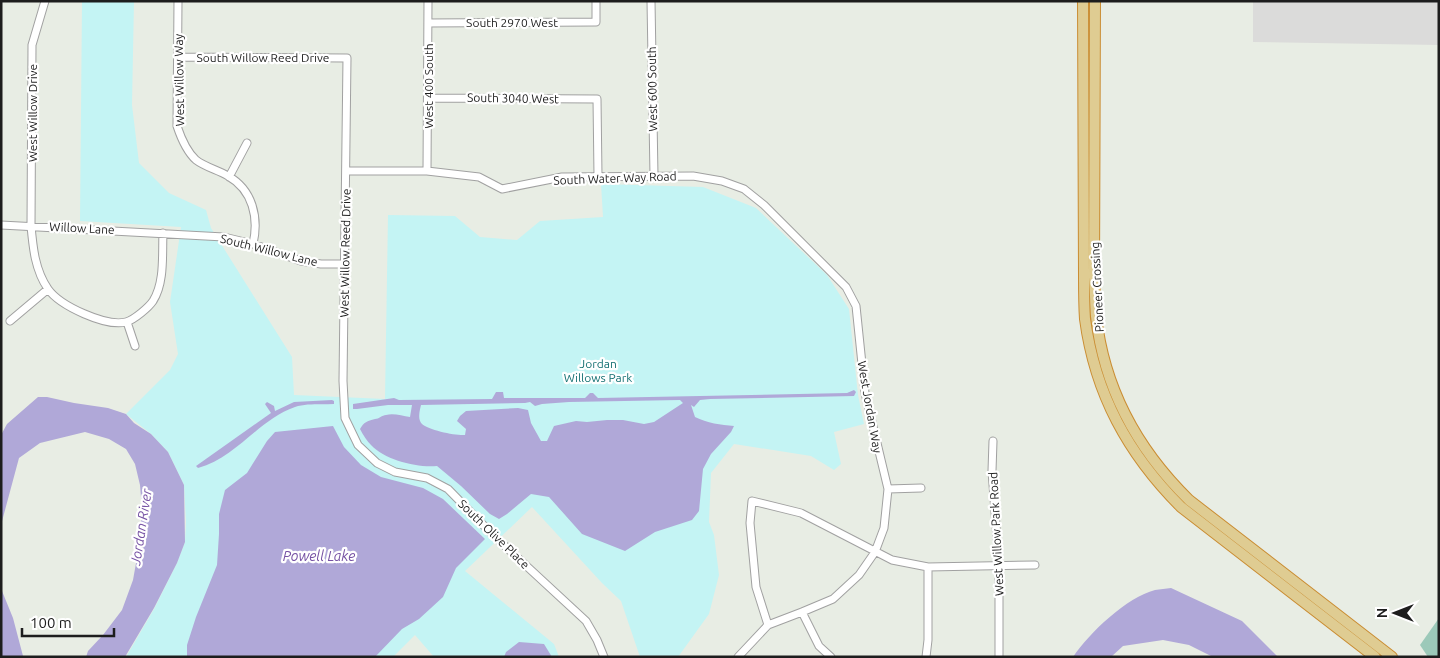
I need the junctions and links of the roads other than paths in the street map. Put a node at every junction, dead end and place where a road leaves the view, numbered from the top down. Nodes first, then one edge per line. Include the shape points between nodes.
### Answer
1 (45, 1) edge
2 (178, 1) edge
3 (428, 1) edge
4 (596, 1) edge
5 (650, 1) edge
6 (1083, 1) edge
7 (1095, 1) edge
8 (428, 23) junction
9 (178, 57) junction
10 (347, 58) joint
11 (428, 98) junction
12 (248, 143) dead end
13 (346, 171) junction
14 (427, 171) junction
15 (598, 176) junction
16 (654, 176) junction
17 (229, 177) junction
18 (1, 224) edge
19 (31, 226) junction
20 (163, 233) junction
21 (253, 244) junction
22 (345, 264) junction
23 (846, 287) joint
24 (48, 289) junction
25 (10, 321) dead end
26 (127, 322) junction
27 (135, 346) dead end
28 (993, 441) dead end
29 (358, 445) joint
30 (921, 488) dead end
31 (888, 489) junction
32 (875, 552) junction
33 (1035, 565) dead end
34 (928, 566) junction
35 (999, 566) junction
36 (802, 612) junction
37 (768, 624) junction
38 (604, 657) edge
39 (738, 657) edge
40 (831, 657) edge
41 (926, 657) edge
42 (999, 657) edge
43 (1376, 657) edge
44 (1392, 657) edge

1 - 19 street, West Willow Drive via 32,45
2 - 9 street, West Willow Way
3 - 8 street, West 400 South
4 - 8 street, South 2970 West via 596,22
5 - 16 street, West 600 South
6 - 43 highway, Pioneer Crossing via 1085,317 1090,347 1109,407 1145,468 1181,507
7 - 44 highway, Pioneer Crossing via 1096,316 1109,376 1119,402 1154,462 1189,500
8 - 11 street, West 400 South
9 - 10 street, South Willow Reed Drive
9 - 17 street, West Willow Way via 177,126 183,142 196,159
10 - 13 street, West Willow Reed Drive
11 - 14 street, West 400 South
11 - 15 street, South 3040 West via 598,99
12 - 17 street
13 - 14 street, South Water Way Road
13 - 22 street, West Willow Reed Drive
14 - 15 street, South Water Way Road via 479,177 502,189 562,177
15 - 16 street, South Water Way Road
16 - 23 street, South Water Way Road via 693,176 744,189
17 - 21 street, West Willow Way via 243,189 252,203 257,226
18 - 19 street, Willow Lane
19 - 20 street, Willow Lane
19 - 24 street, West Willow Drive via 37,268
20 - 21 street, South Willow Lane via 224,237
20 - 26 street via 162,278 154,300
21 - 22 street, South Willow Lane via 301,261
22 - 29 street, West Willow Reed Drive via 345,418
23 - 31 street, West Jordan Way via 856,306 865,393
24 - 25 street
24 - 26 street via 74,310 103,321
26 - 27 street
28 - 35 street, West Willow Park Road
29 - 38 street, South Olive Place via 376,463 395,472 427,478 448,489 586,621
30 - 31 street
31 - 32 street, West Jordan Way via 884,528
32 - 34 street via 892,560
32 - 36 street, West Jordan Way via 859,576 833,599
32 - 37 street via 801,513 752,501 750,523 756,587
33 - 35 street
34 - 35 street
34 - 41 street
35 - 42 street, West Willow Park Road
36 - 37 street, West Jordan Way
36 - 40 street via 819,646
37 - 39 street

